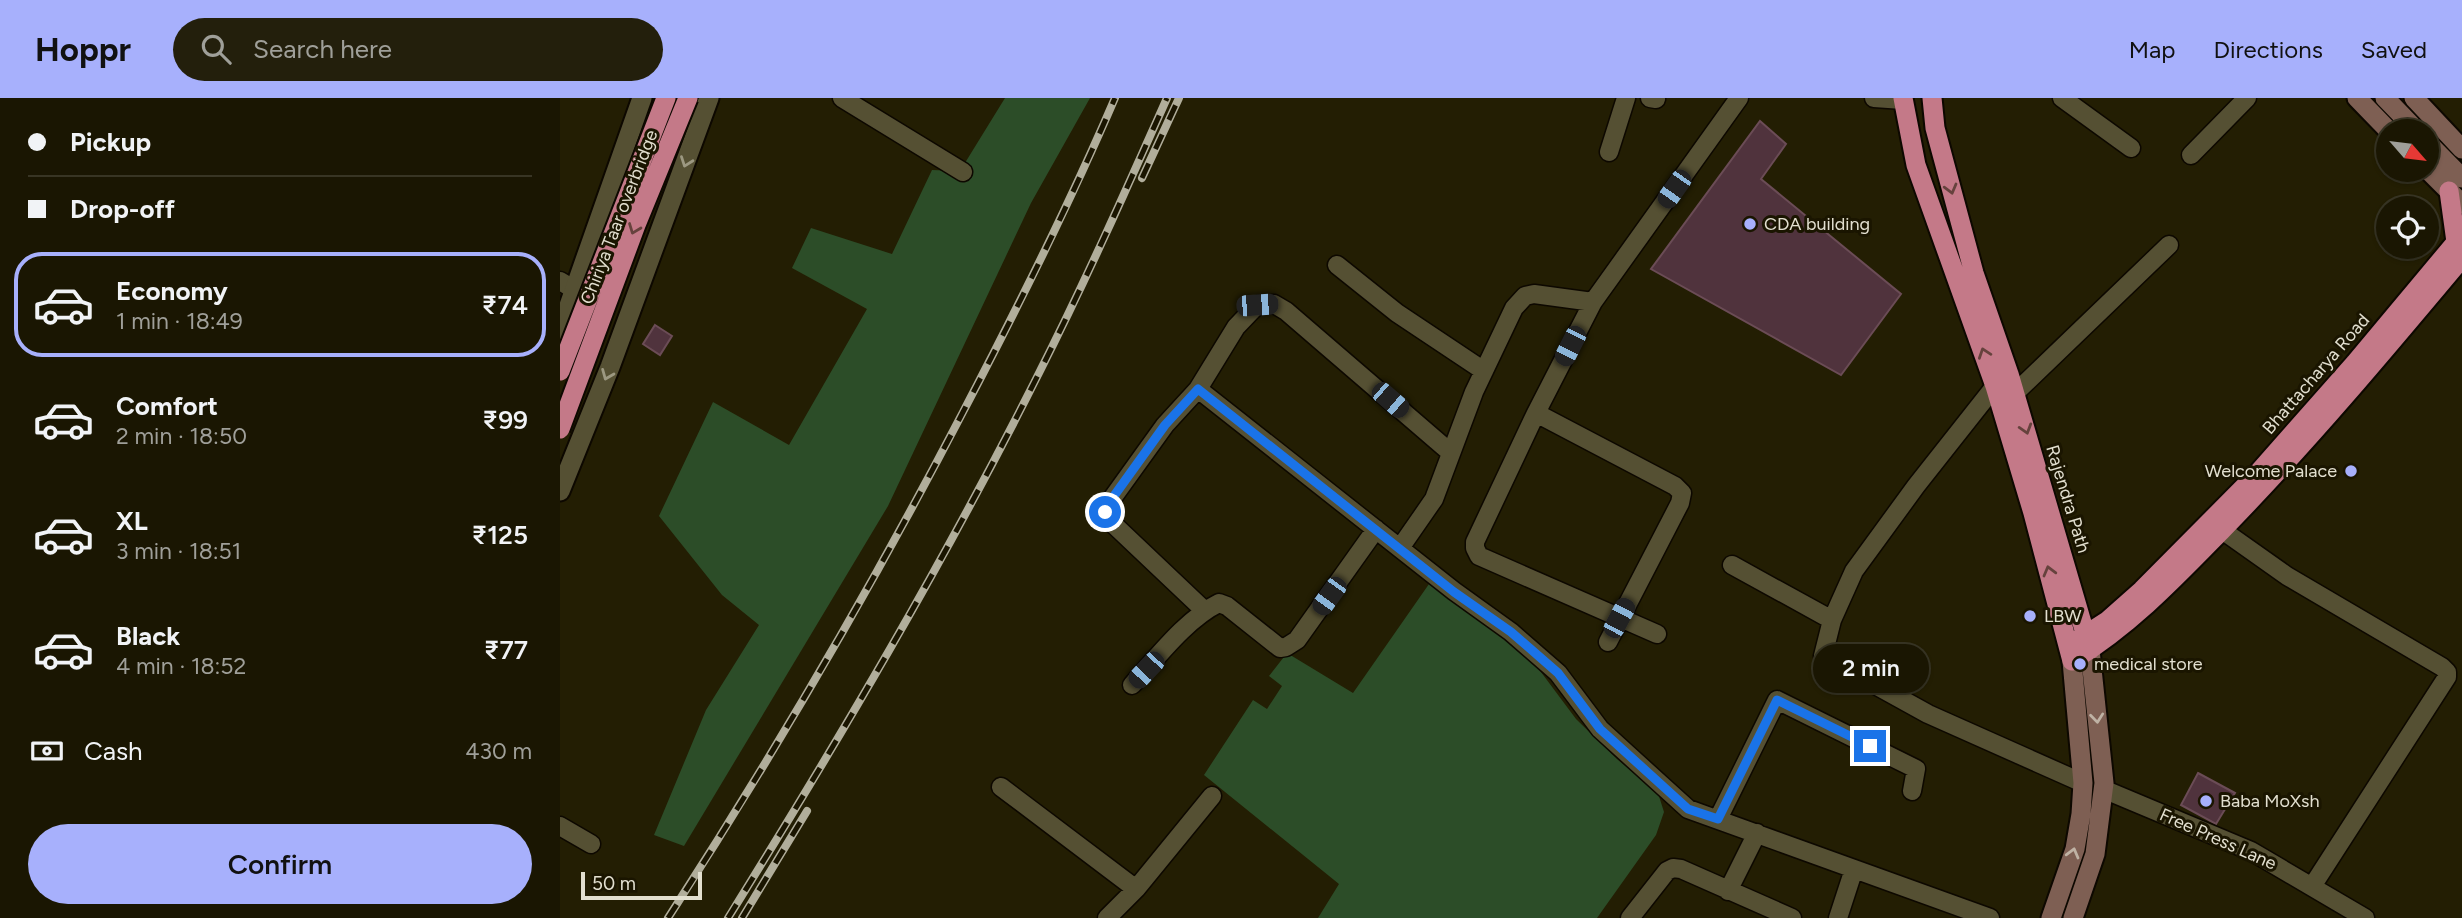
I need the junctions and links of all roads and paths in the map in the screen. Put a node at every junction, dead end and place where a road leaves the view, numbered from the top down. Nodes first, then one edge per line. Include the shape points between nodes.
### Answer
1 (642, 98) edge
2 (666, 98) edge
3 (688, 98) edge
4 (709, 98) edge
5 (842, 98) edge
6 (1626, 98) edge
7 (1739, 98) edge
8 (1926, 98) edge
9 (1932, 98) edge
10 (2062, 98) edge
11 (2247, 98) edge
12 (2357, 98) edge
13 (2385, 98) edge
14 (2414, 98) edge
15 (1876, 99) edge
16 (1903, 99) edge
17 (2377, 119) edge
18 (2405, 119) edge
19 (2131, 148) dead end
20 (2462, 149) edge
21 (1609, 152) dead end
22 (2191, 155) dead end
23 (1942, 156) junction
24 (2440, 163) edge
25 (1916, 165) junction
26 (963, 172) dead end
27 (2440, 178) edge
28 (2458, 191) edge
29 (2169, 244) dead end
30 (2460, 245) edge
31 (588, 255) junction
32 (1338, 265) dead end
33 (643, 279) junction
34 (568, 285) edge
35 (1593, 302) junction
36 (560, 331) edge
37 (560, 371) edge
38 (1483, 371) junction
39 (2002, 380) junction
40 (1198, 389) junction
41 (2015, 394) junction
42 (1536, 413) junction
43 (560, 429) edge
44 (1451, 453) junction
45 (560, 491) edge
46 (1376, 529) junction
47 (2222, 530) junction
48 (1400, 548) junction
49 (1732, 565) dead end
50 (1205, 611) junction
51 (1619, 618) junction
52 (1832, 620) junction
53 (1657, 634) dead end
54 (1608, 642) dead end
55 (2089, 643) junction
56 (2071, 653) junction
57 (1132, 685) dead end
58 (2083, 783) junction
59 (1001, 787) dead end
60 (2103, 789) junction
61 (1913, 790) dead end
62 (1212, 796) dead end
63 (1718, 819) junction
64 (560, 826) edge
65 (1757, 833) junction
66 (591, 844) dead end
67 (1854, 869) junction
68 (2313, 885) junction
69 (1136, 890) junction
70 (1728, 891) junction
71 (1949, 911) edge
72 (1107, 918) edge
73 (1630, 918) edge
74 (1791, 918) edge
75 (1838, 918) edge
76 (1990, 918) edge
77 (2052, 918) edge
78 (2073, 918) edge
79 (2365, 918) edge

1 - 31 street
2 - 37 highway, Chiriya Taar overbridge, bridge
3 -> 43 highway, Chiriya Taar overbridge, bridge
4 -> 33 street
5 - 26 street
6 - 21 street
7 - 35 street
8 - 16 highway
9 - 23 highway, Rajendra Path
10 - 19 street
11 - 22 street
12 - 17 main road
13 - 18 main road
14 - 20 main road
15 - 16 street
16 - 25 highway, Rajendra Path
23 - 25 highway
23 -> 39 highway, Rajendra Path
24 - 28 main road
39 -> 25 highway, Rajendra Path
27 - 28 main road
28 - 30 highway
29 - 41 street
30 - 47 highway, Bhattacharya Road via 2290,459
30 - 55 highway, Bhattacharya Road via 2257,474
31 - 33 street
31 - 34 street
32 - 38 street via 1397,313
33 -> 45 street
34 - 36 street
35 - 38 street via 1525,296 1514,308
35 - 42 street
38 - 44 street
39 - 41 highway, Rajendra Path
39 - 52 street via 1854,571
56 -> 39 highway, Rajendra Path
40 - 44 street via 1236,327 1257,305 1274,304
40 - 46 street
40 - 50 street via 1165,425 1105,512
41 -> 55 highway, Rajendra Path
42 - 51 street via 1682,493
42 - 51 street via 1475,548 1479,556
44 - 48 street via 1434,499
46 - 48 street
46 - 50 street via 1297,640 1286,647 1280,648 1223,604
47 - 55 highway, Bhattacharya Road via 2116,632
47 - 68 street via 2287,576 2447,672
48 - 63 street via 1558,673 1600,729 1688,809
49 - 52 street
50 - 57 street
51 - 53 street
51 - 54 street
52 - 58 street via 1823,656 1928,714
55 - 56 highway, Bhattacharya Road
55 -> 60 main road, Rajendra Path
56 - 58 main road, Rajendra Path
77 -> 58 main road, Rajendra Path via 2075,849
59 - 69 street
60 - 68 street, Free Press Lane via 2251,851
60 - 78 main road, Rajendra Path via 2095,854
61 - 63 street via 1916,769 1777,700
62 - 69 street
63 - 65 street
64 - 66 street
65 - 67 street
65 - 70 street
67 - 71 street
67 - 75 street
68 - 79 street, Free Press Lane
69 - 72 street
70 - 73 street via 1673,868
70 - 74 street
71 - 76 street

